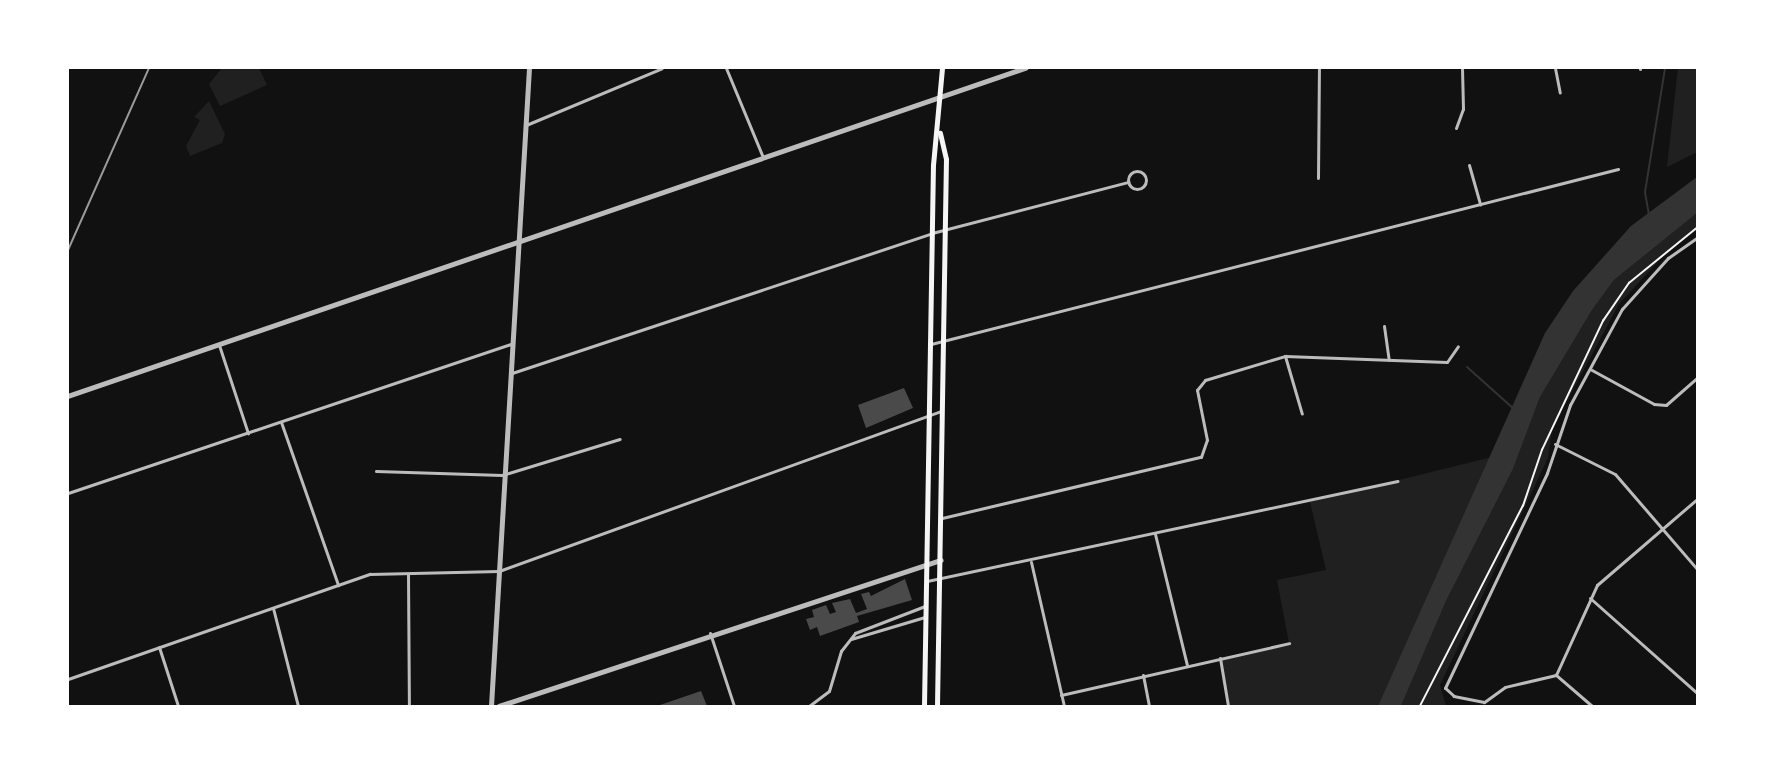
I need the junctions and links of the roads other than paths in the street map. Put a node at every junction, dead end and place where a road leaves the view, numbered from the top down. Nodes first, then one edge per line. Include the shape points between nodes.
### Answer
1 (530, 68) edge
2 (662, 68) edge
3 (726, 68) edge
4 (942, 68) edge
5 (1025, 68) edge
6 (1318, 68) edge
7 (1462, 68) edge
8 (1555, 68) edge
9 (1560, 93) dead end
10 (941, 96) junction
11 (526, 125) junction
12 (1456, 128) dead end
13 (940, 131) junction
14 (762, 155) junction
15 (1470, 165) dead end
16 (1618, 169) dead end
17 (1318, 178) dead end
18 (1128, 182) junction
19 (1480, 204) junction
20 (945, 230) junction
21 (932, 234) junction
22 (1698, 237) edge
23 (519, 239) junction
24 (1384, 326) dead end
25 (943, 341) junction
26 (513, 344) junction
27 (219, 345) junction
28 (930, 345) junction
29 (1458, 346) dead end
30 (1285, 356) junction
31 (1389, 360) junction
32 (1590, 369) junction
33 (512, 373) junction
34 (1698, 377) edge
35 (68, 396) edge
36 (942, 411) junction
37 (1302, 414) dead end
38 (928, 416) junction
39 (281, 422) junction
40 (249, 433) junction
41 (620, 439) dead end
42 (1555, 444) junction
43 (376, 471) dead end
44 (506, 474) junction
45 (1397, 481) dead end
46 (68, 493) edge
47 (1698, 498) edge
48 (942, 518) junction
49 (1660, 529) junction
50 (1155, 534) junction
51 (940, 560) junction
52 (926, 561) junction
53 (1031, 562) junction
54 (1698, 570) edge
55 (499, 571) junction
56 (408, 574) junction
57 (926, 581) junction
58 (940, 582) junction
59 (338, 585) junction
60 (1590, 597) junction
61 (925, 606) junction
62 (273, 608) junction
63 (925, 617) junction
64 (710, 633) junction
65 (851, 639) junction
66 (1289, 643) dead end
67 (159, 647) junction
68 (1220, 658) junction
69 (1187, 665) junction
70 (1143, 675) junction
71 (1556, 675) junction
72 (68, 679) edge
73 (1698, 694) edge
74 (1061, 695) junction
75 (178, 706) edge
76 (298, 706) edge
77 (409, 706) edge
78 (491, 706) edge
79 (499, 706) edge
80 (734, 706) edge
81 (809, 706) edge
82 (924, 706) edge
83 (937, 706) edge
84 (1064, 706) edge
85 (1149, 706) edge
86 (1228, 706) edge
87 (1592, 706) edge

1 - 11 street
2 - 11 street
3 - 14 street
4 - 10 main road
5 - 10 street
6 - 17 street
7 - 12 street via 1463,109
8 - 9 street
10 - 13 main road
10 - 14 street
11 - 23 street
13 - 20 main road via 946,159
13 - 21 main road
14 - 23 street
15 - 19 street
16 - 19 street
18 - 18 street via 1140,189 1146,177 1133,172
18 - 20 street
19 - 25 street
20 - 21 street
20 - 25 main road
21 - 28 main road
21 - 33 street
22 - 32 street via 1668,258 1622,309
23 - 26 street
23 - 27 street
24 - 31 street
25 - 28 street
25 - 36 main road
26 - 33 street
26 - 39 street
27 - 35 street
27 - 40 street
28 - 38 main road
29 - 31 street via 1447,362
30 - 31 street
30 - 37 street
30 - 48 street via 1204,380 1197,390 1207,440 1201,457
32 - 34 street via 1654,404 1666,405
32 - 42 street
33 - 44 street
36 - 38 street
36 - 48 main road
38 - 52 main road
38 - 55 street
39 - 40 street
39 - 59 street
40 - 46 street
41 - 44 street
42 - 49 street via 1615,474
42 - 71 street via 1547,472 1445,688 1454,696 1484,702 1506,687
43 - 44 street
44 - 55 street
45 - 50 street
47 - 49 street
48 - 51 main road
49 - 54 street
49 - 60 street
50 - 53 street
50 - 69 street
51 - 52 street
51 - 58 main road
52 - 57 main road
52 - 64 street
53 - 58 street
53 - 74 street
55 - 56 street
55 - 78 street
56 - 59 street via 378,573
56 - 77 street
57 - 58 street
57 - 61 main road
58 - 83 main road
59 - 62 street
60 - 71 street
60 - 73 street
61 - 63 main road
61 - 65 street
62 - 67 street
62 - 76 street
63 - 65 street
63 - 82 main road
64 - 79 street
64 - 80 street
65 - 81 street via 841,651 829,691
66 - 68 street
67 - 72 street
67 - 75 street
68 - 69 street
68 - 86 street
69 - 70 street
70 - 74 street
70 - 85 street
71 - 87 street
74 - 84 street

